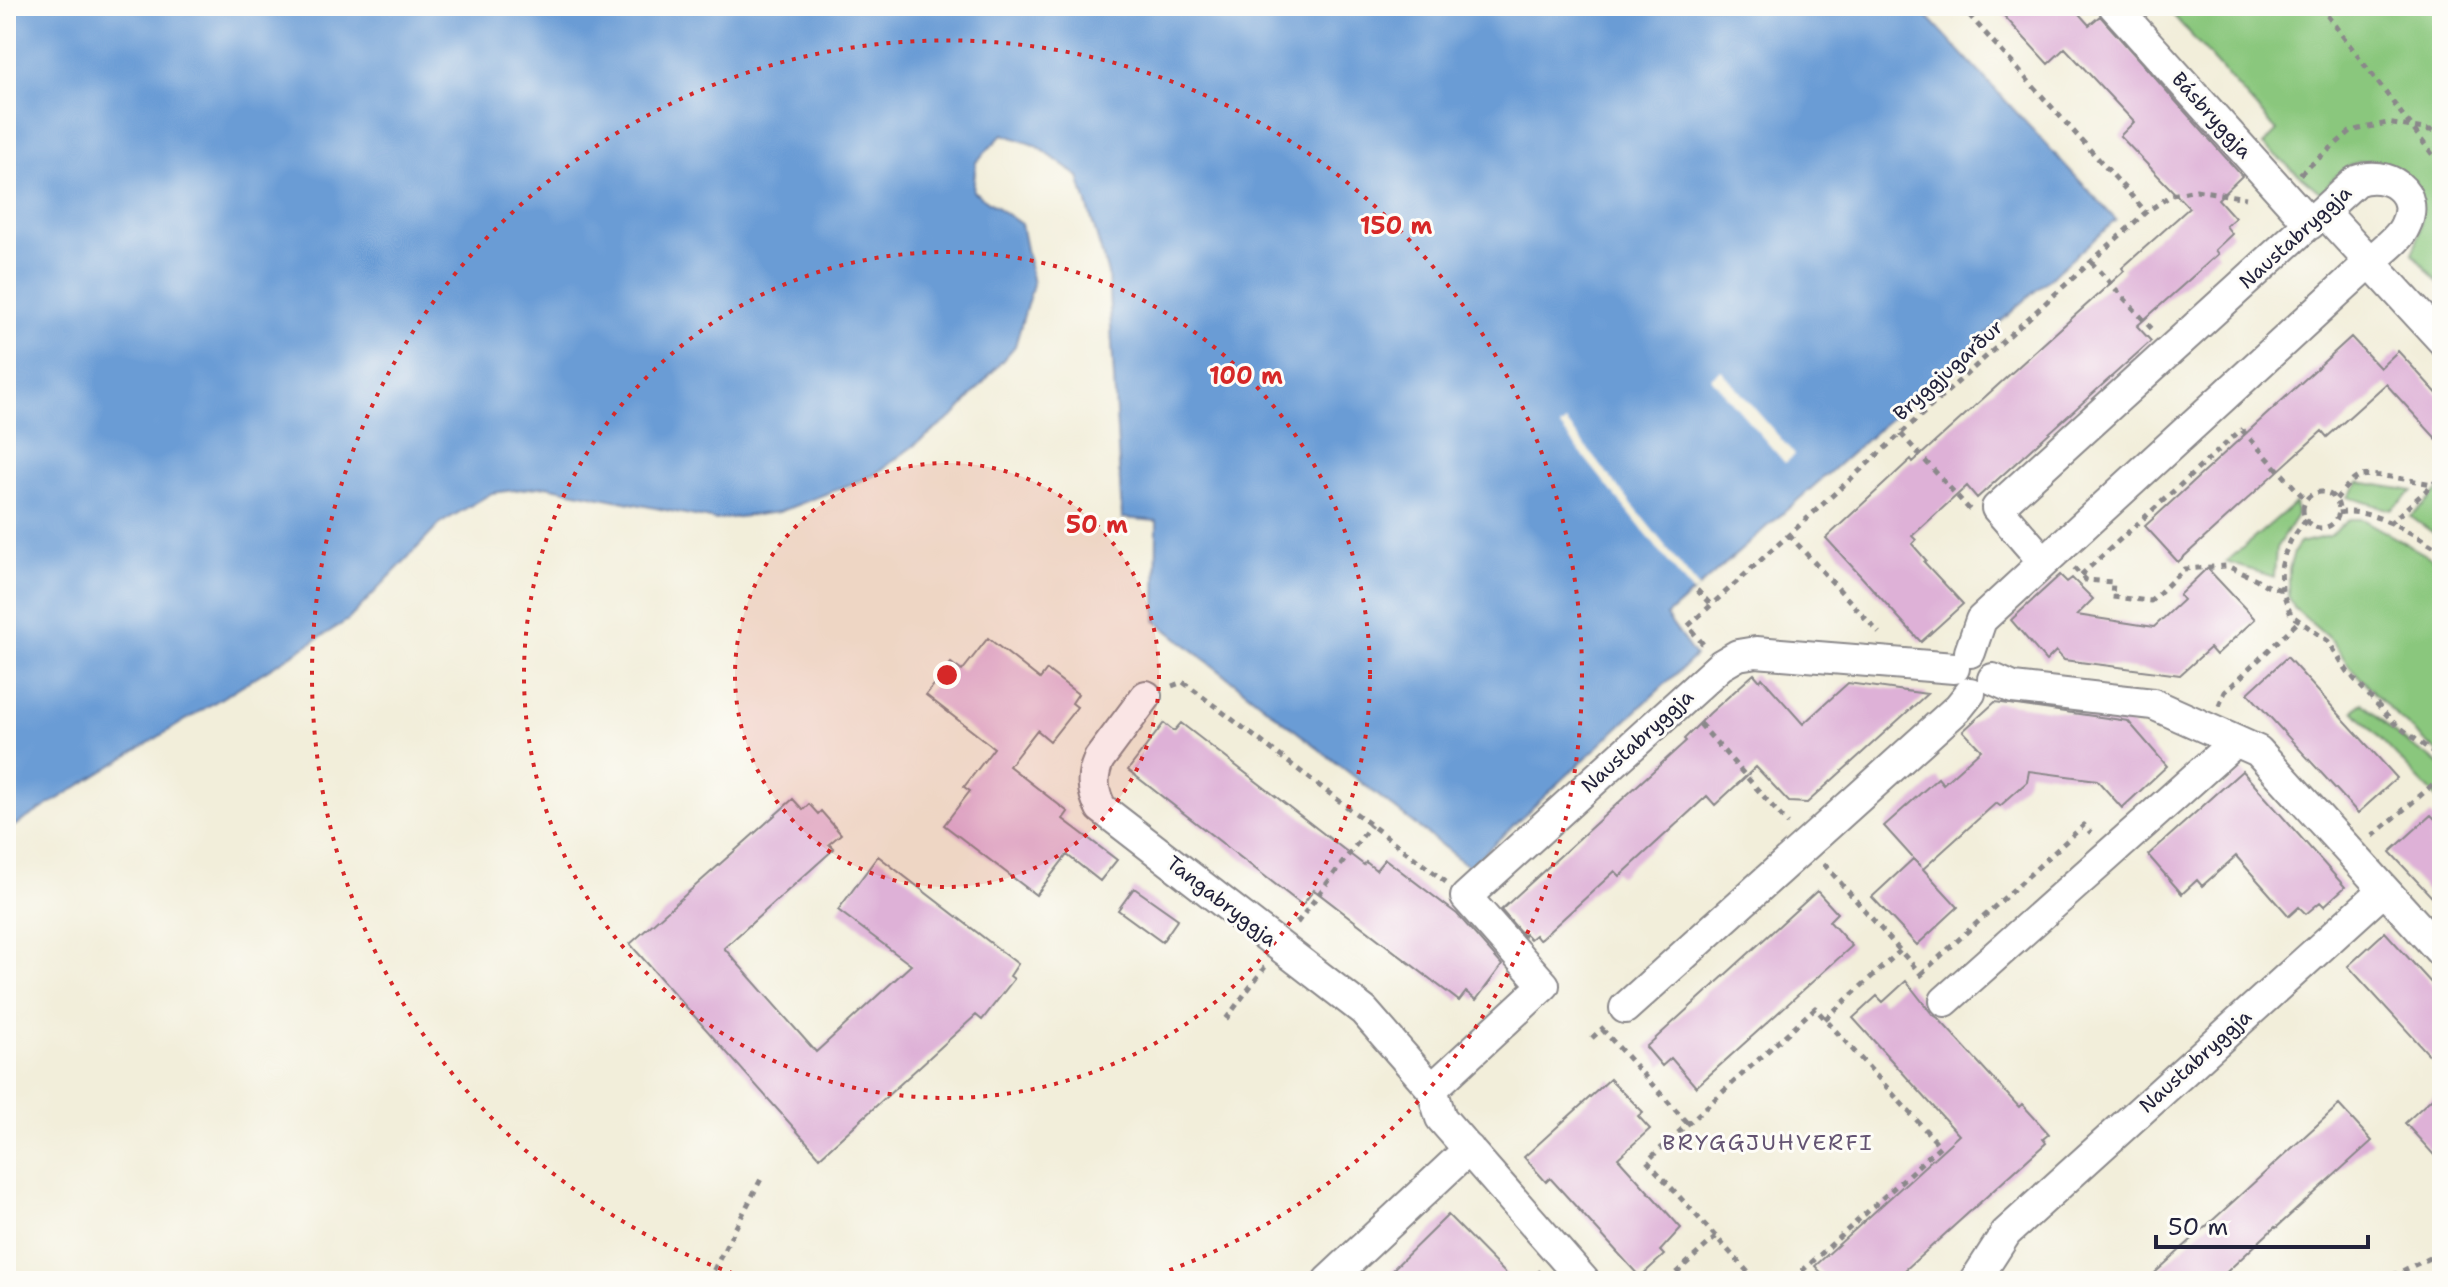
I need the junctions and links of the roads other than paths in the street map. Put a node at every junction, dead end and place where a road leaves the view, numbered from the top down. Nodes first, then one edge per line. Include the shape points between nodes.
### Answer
1 (2114, 6) edge
2 (2317, 217) junction
3 (2370, 262) junction
4 (2442, 340) edge
5 (2051, 556) junction
6 (1971, 673) junction
7 (1146, 696) road end
8 (2236, 741) junction
9 (2384, 890) junction
10 (2442, 953) edge
11 (1945, 1001) road end
12 (1625, 1008) dead end
13 (1432, 1089) junction
14 (1469, 1149) junction
15 (1328, 1281) edge
16 (1584, 1281) edge
17 (1975, 1281) edge

1 - 2 street, Básbryggja
2 - 3 street, Básbryggja
2 - 3 street, Naustabryggja via 2356,181 2378,176 2398,185 2408,204 2405,226
2 - 5 street, Naustabryggja via 1997,508
3 - 4 street, Básbryggja
3 - 5 street, Naustabryggja
5 - 6 street, Naustabryggja via 1981,620
6 - 8 street, Naustabryggja via 2013,688 2153,704
6 - 12 street, Naustabryggja via 1958,708
6 - 13 street, Naustabryggja via 1756,652 1721,665 1466,897 1544,985
7 - 13 street, Tangabryggja via 1094,771 1092,784 1101,808 1364,1011
8 - 9 street, Naustabryggja via 2258,751
8 - 11 street
9 - 10 street, Naustabryggja
9 - 17 street, Naustabryggja via 2006,1233
13 - 14 street, Tangabryggja via 1441,1118
14 - 15 street
14 - 16 street, Tangabryggja

